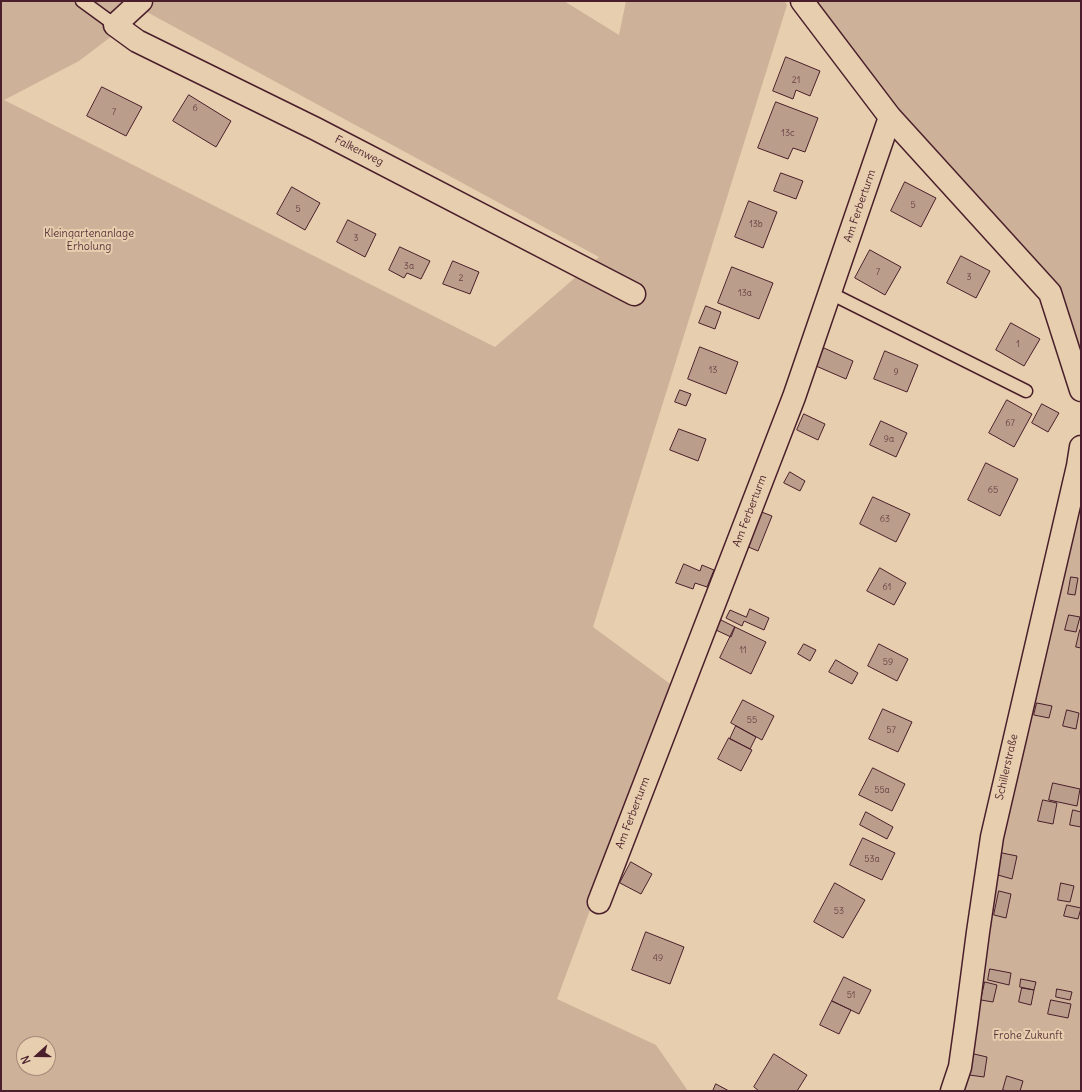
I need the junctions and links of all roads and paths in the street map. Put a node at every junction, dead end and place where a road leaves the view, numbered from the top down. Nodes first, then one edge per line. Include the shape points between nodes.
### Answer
1 (82, 1) edge
2 (141, 1) edge
3 (802, 1) edge
4 (115, 25) junction
5 (890, 116) junction
6 (830, 292) junction
7 (634, 294) dead end
8 (1081, 390) edge
9 (1026, 391) dead end
10 (1081, 447) edge
11 (599, 902) dead end
12 (952, 1091) edge

1 - 4 lane
2 - 4 street
3 - 5 street
4 - 7 street, Falkenweg via 138,41 316,129
5 - 6 street, Am Ferberturm
5 - 8 street via 1050,293
6 - 9 lane
6 - 11 street, Am Ferberturm via 792,405
10 - 12 street, Schillerstraße via 992,837 960,1067

